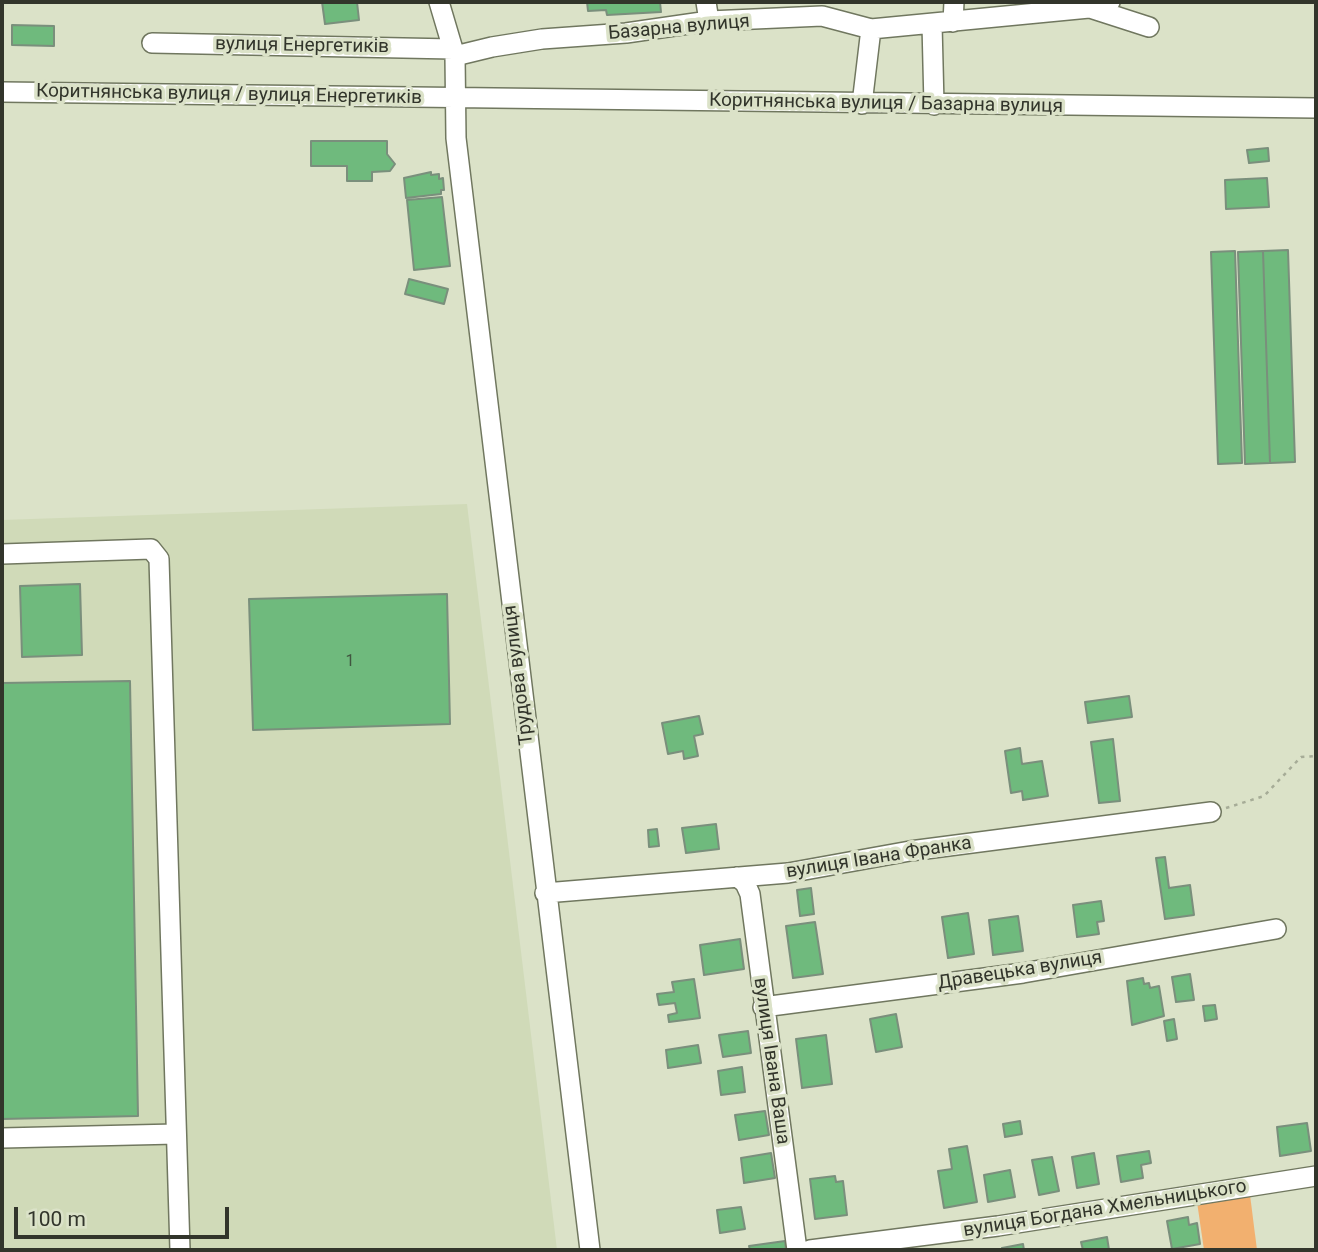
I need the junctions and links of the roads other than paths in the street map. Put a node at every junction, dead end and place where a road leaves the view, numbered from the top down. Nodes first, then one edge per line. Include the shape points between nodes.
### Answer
1 (439, 2) edge
2 (954, 2) edge
3 (1110, 2) edge
4 (1089, 8) junction
5 (707, 11) edge
6 (953, 22) junction
7 (932, 24) junction
8 (1149, 27) dead end
9 (871, 29) junction
10 (152, 43) dead end
11 (454, 53) junction
12 (2, 92) edge
13 (457, 98) junction
14 (862, 104) junction
15 (934, 105) junction
16 (1316, 108) edge
17 (2, 554) edge
18 (1211, 812) road end
19 (737, 877) junction
20 (545, 894) junction
21 (1276, 929) dead end
22 (763, 1007) junction
23 (176, 1134) junction
24 (2, 1138) edge
25 (1316, 1176) edge
26 (180, 1250) edge
27 (590, 1250) edge
28 (797, 1250) edge
29 (810, 1250) edge

1 - 11 street, Трудова вулиця
2 - 6 street
3 - 4 street, Базарна вулиця
4 - 6 street, Базарна вулиця
4 - 8 street
5 - 9 street, Базарна вулиця via 822,16
5 - 11 street, Базарна вулиця via 626,33
6 - 7 street, Базарна вулиця
7 - 9 street, Базарна вулиця
7 - 15 street
9 - 14 street
10 - 11 street, вулиця Енергетиків
11 - 13 street, Трудова вулиця
12 - 13 street, Коритнянська вулиця / вулиця Енергетиків
13 - 14 street, Коритнянська вулиця / Базарна вулиця
13 - 20 street, Трудова вулиця via 456,138
14 - 15 street, Коритнянська вулиця / Базарна вулиця
15 - 16 street, Коритнянська вулиця / Базарна вулиця
17 - 23 street via 151,550 159,559
18 - 19 street, вулиця Івана Франка
19 - 20 street, вулиця Івана Франка
19 - 22 street, вулиця Івана Ваша via 746,883 750,894
20 - 27 street, Трудова вулиця
21 - 22 street, Дравецька вулиця via 1023,972
22 - 28 street, вулиця Івана Ваша
23 - 24 street
23 - 26 street
25 - 29 street, вулиця Богдана Хмельницького

